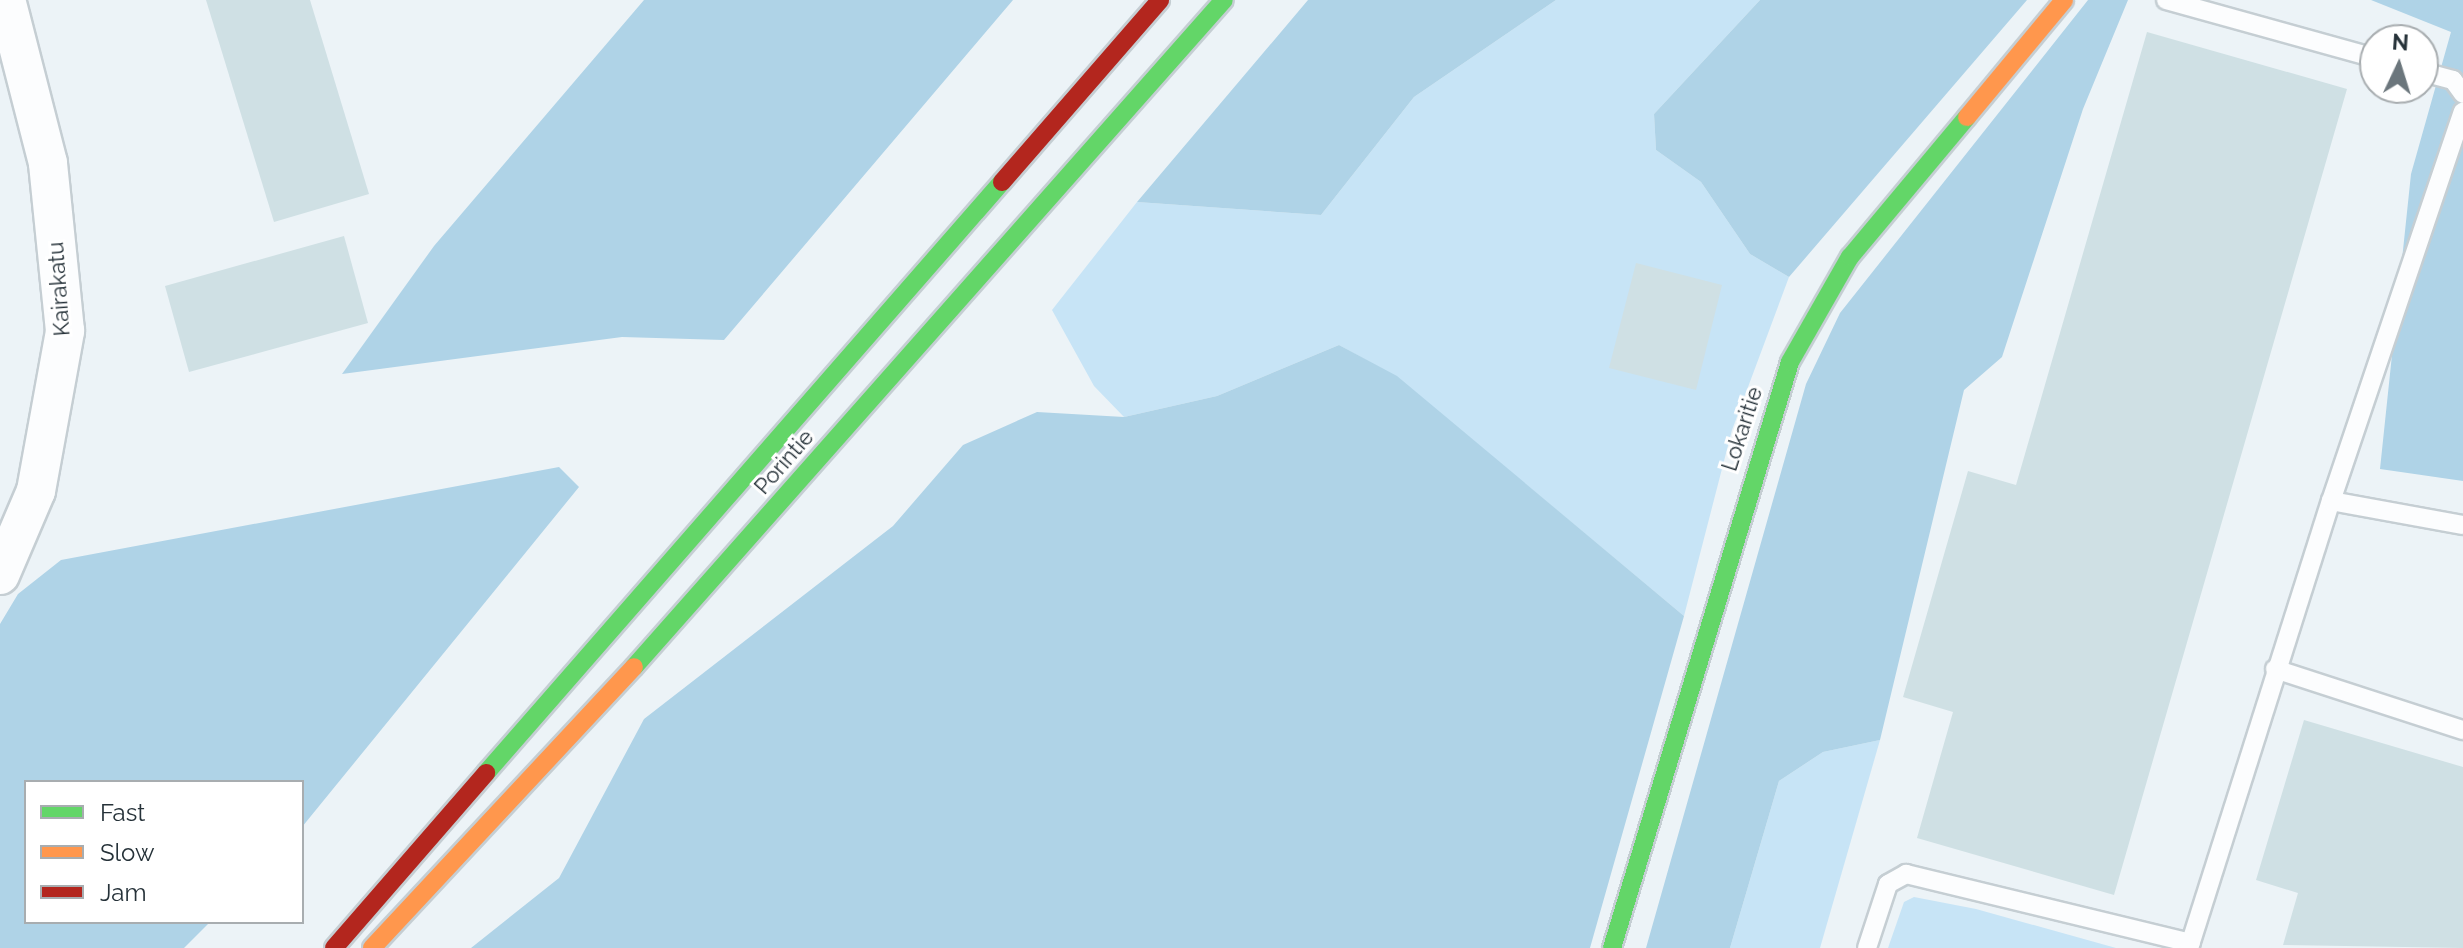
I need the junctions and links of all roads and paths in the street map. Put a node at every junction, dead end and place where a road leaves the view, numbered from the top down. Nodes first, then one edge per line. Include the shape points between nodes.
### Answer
1 (6, 0) edge
2 (1160, 0) edge
3 (1224, 0) edge
4 (2064, 0) edge
5 (2166, 0) edge
6 (2359, 54) edge
7 (2439, 76) edge
8 (2463, 94) edge
9 (2463, 112) edge
10 (2331, 501) junction
11 (2463, 525) edge
12 (0, 575) edge
13 (2275, 669) junction
14 (2463, 730) edge
15 (2190, 946) edge
16 (334, 948) edge
17 (372, 948) edge
18 (1612, 948) edge
19 (1867, 948) edge

1 - 12 street, Kairakatu via 48,163 65,331 36,491
2 - 16 main road, Porintie
3 - 17 main road, Porintie via 498,821
4 - 18 main road, Lokaritie via 1850,257 1790,362
5 - 6 lane
7 - 8 lane via 2453,80
9 - 10 lane
10 - 11 lane
10 - 13 lane
13 - 14 lane
13 - 15 lane
15 - 19 lane via 1906,874 1888,884

